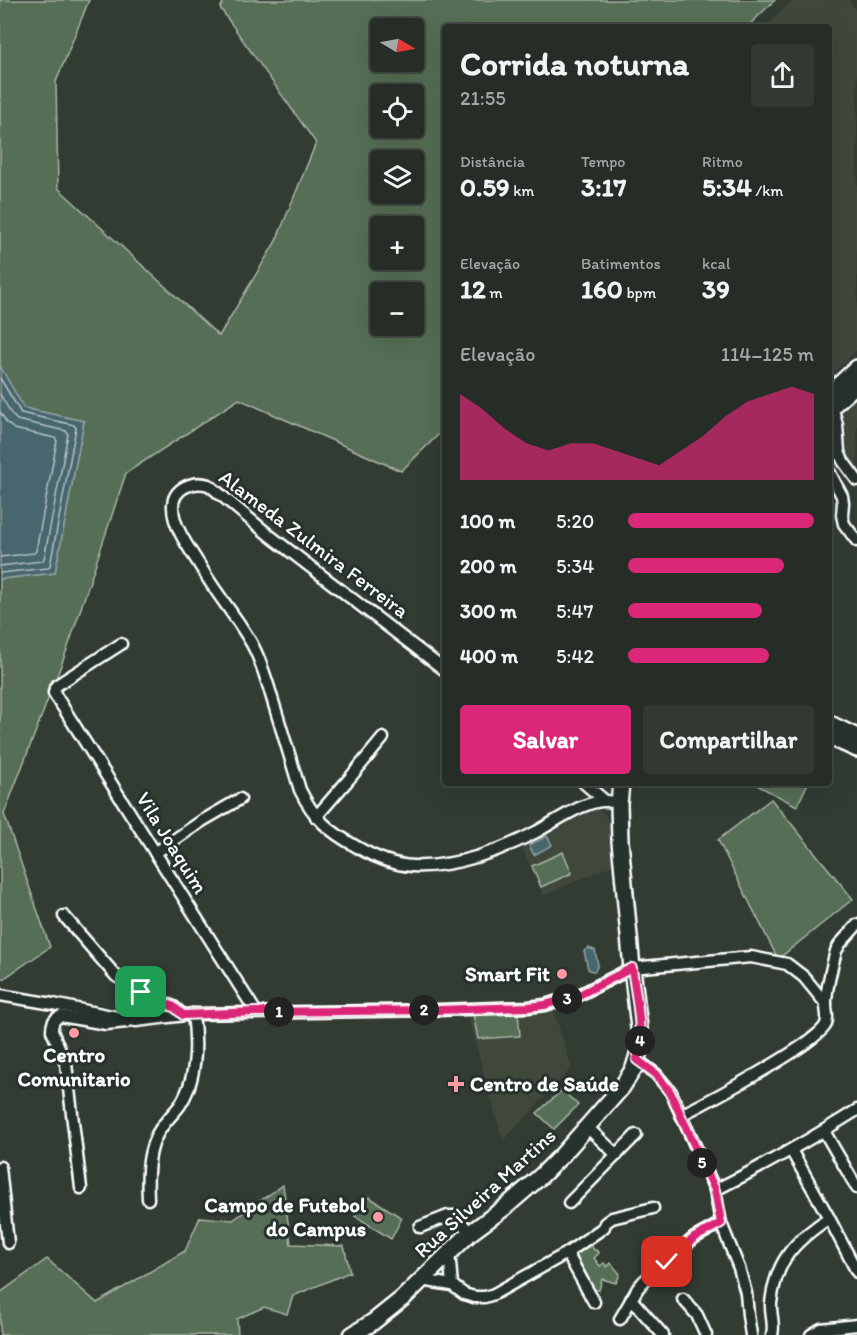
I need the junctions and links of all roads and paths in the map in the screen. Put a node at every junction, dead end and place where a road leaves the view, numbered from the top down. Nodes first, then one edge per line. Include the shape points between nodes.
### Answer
1 (857, 368) edge
2 (857, 384) edge
3 (832, 399) edge
4 (832, 401) edge
5 (832, 409) edge
6 (832, 477) edge
7 (857, 480) edge
8 (857, 541) edge
9 (121, 644) dead end
10 (442, 668) edge
11 (832, 725) edge
12 (857, 737) edge
13 (383, 738) dead end
14 (832, 738) edge
15 (857, 749) edge
16 (588, 786) edge
17 (620, 786) edge
18 (240, 799) dead end
19 (612, 802) junction
20 (316, 817) junction
21 (154, 853) junction
22 (64, 916) dead end
23 (857, 925) edge
24 (632, 968) junction
25 (0, 995) edge
26 (826, 1004) junction
27 (256, 1012) junction
28 (188, 1015) junction
29 (136, 1021) junction
30 (637, 1060) junction
31 (857, 1110) edge
32 (681, 1115) junction
33 (586, 1126) junction
34 (824, 1131) junction
35 (636, 1135) dead end
36 (791, 1150) junction
37 (617, 1155) junction
38 (0, 1167) edge
39 (81, 1188) dead end
40 (857, 1188) edge
41 (715, 1190) junction
42 (148, 1199) dead end
43 (568, 1203) dead end
44 (653, 1208) dead end
45 (829, 1218) junction
46 (721, 1223) junction
47 (3, 1224) edge
48 (420, 1227) dead end
49 (470, 1233) junction
50 (8, 1243) dead end
51 (449, 1252) junction
52 (567, 1253) junction
53 (857, 1272) edge
54 (421, 1280) junction
55 (452, 1285) junction
56 (631, 1299) junction
57 (683, 1299) dead end
58 (594, 1302) dead end
59 (620, 1319) dead end
60 (857, 1325) edge
61 (352, 1335) edge
62 (663, 1335) edge
63 (706, 1335) edge
64 (751, 1335) edge
65 (772, 1335) edge
66 (811, 1335) edge

1 - 3 main road
2 - 4 main road
5 - 7 street via 839,452
6 - 8 street via 842,496 844,524
9 - 21 street, Vila Joaquim via 54,690
10 - 20 street, Alameda Zulmira Ferreira via 209,485 190,484 175,495 173,513 183,538 263,668 300,790
11 - 12 main road
13 - 20 street
14 - 15 main road
16 - 19 street
17 - 19 main road, Rua Silveira Martins
18 - 21 street
19 - 20 street, Alameda Zulmira Ferreira via 581,807 511,844 472,857 427,865 397,864 379,858 342,839
19 - 24 main road, Rua Silveira Martins via 620,839
21 - 27 street, Vila Joaquim
22 - 28 street via 116,976
23 - 26 street via 836,951
24 - 26 street via 751,957 774,960 796,970
24 - 27 street via 581,994 545,1005
24 - 30 main road, Rua Silveira Martins via 640,1036
25 - 29 street
26 - 32 street via 827,1022 810,1040
27 - 28 street
28 - 29 street
28 - 42 street via 195,1043 194,1066 180,1104 155,1138 147,1178
29 - 39 street via 106,1024 62,1016 54,1021 52,1030 66,1064
30 - 32 street via 664,1082
30 - 33 main road, Rua Silveira Martins via 622,1087
31 - 34 street
32 - 41 street
33 - 37 street
33 - 49 main road, Rua Silveira Martins via 541,1176
34 - 36 street
34 - 40 street
35 - 37 street
36 - 41 street
36 - 45 street
37 - 43 street
38 - 47 street
41 - 46 street
44 - 52 street via 612,1218
45 - 53 street
45 - 65 street via 802,1237 786,1256 773,1291
46 - 56 street via 694,1238 644,1281
46 - 64 street via 744,1284
47 - 50 street
48 - 49 street via 456,1216
49 - 51 main road, Rua Silveira Martins
51 - 54 main road, Rua Silveira Martins
51 - 55 street
52 - 55 street via 485,1297 464,1294
52 - 58 street
54 - 55 street
54 - 61 main road, Rua Silveira Martins via 381,1316
56 - 59 street
56 - 62 street
57 - 63 street via 697,1315
60 - 66 street via 821,1329

